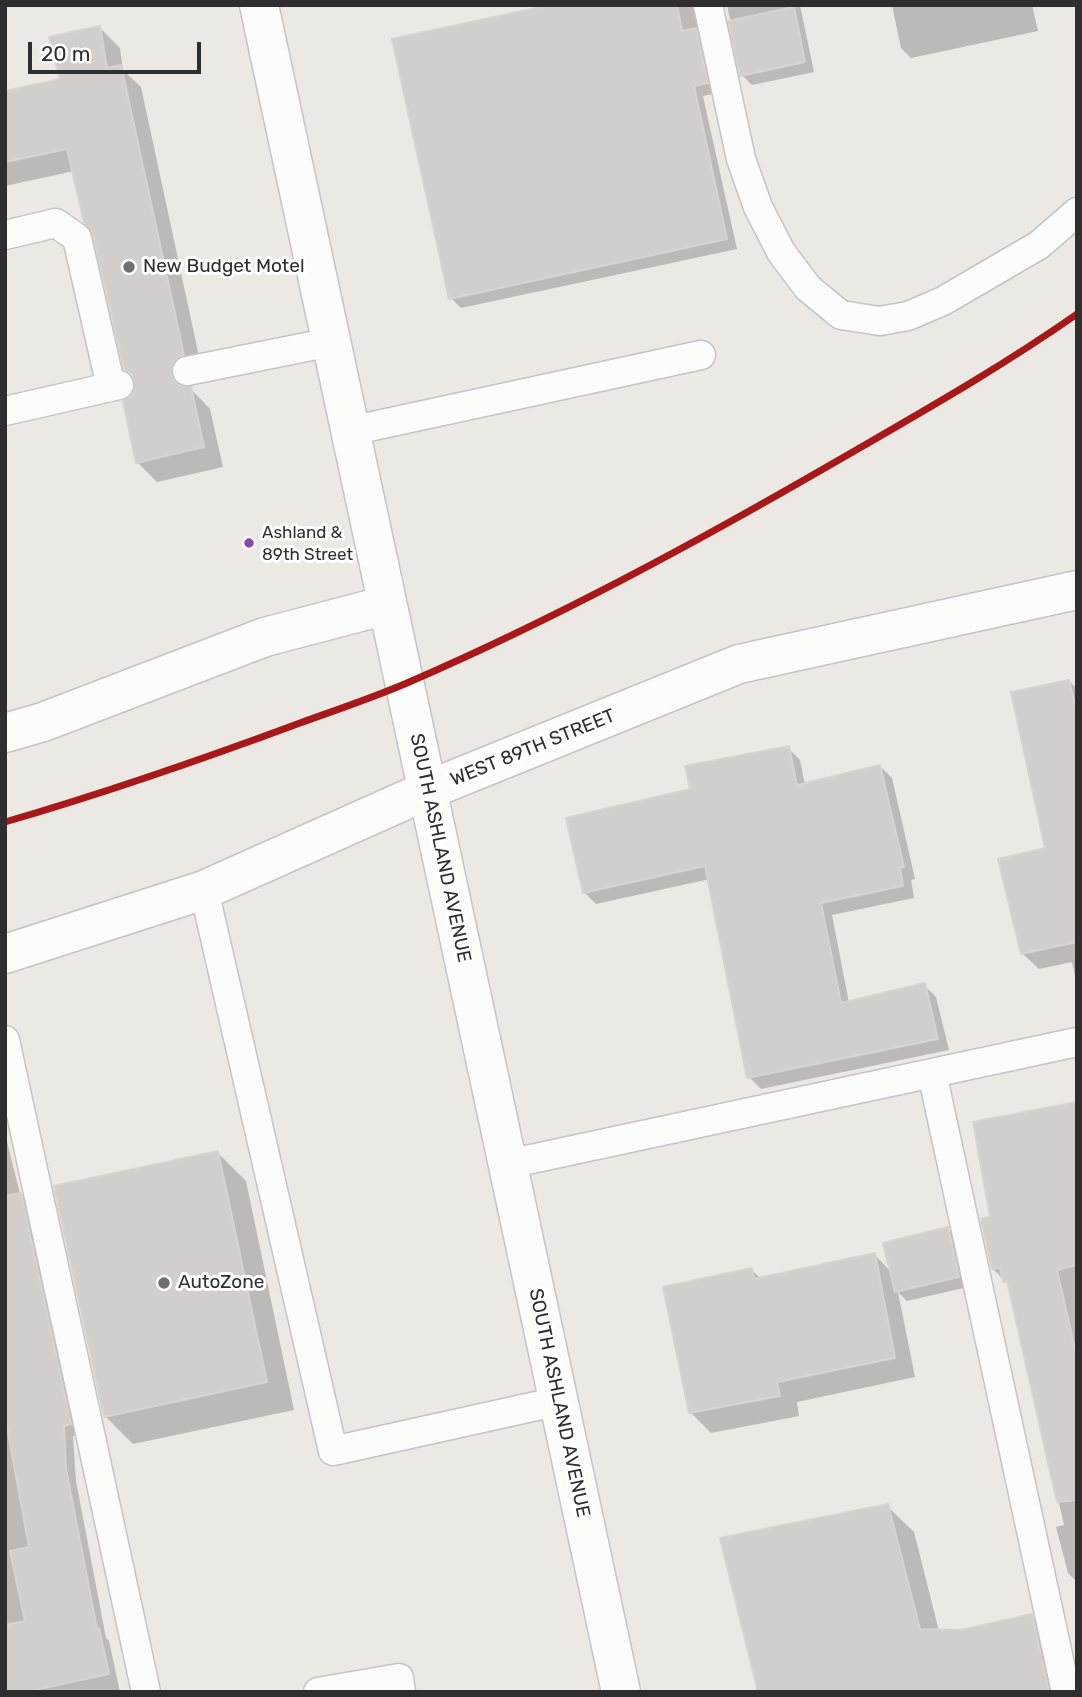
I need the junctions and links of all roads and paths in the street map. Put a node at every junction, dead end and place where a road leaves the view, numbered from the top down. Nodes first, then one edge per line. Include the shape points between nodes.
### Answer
1 (258, 5) edge
2 (708, 5) edge
3 (1077, 212) edge
4 (5, 234) edge
5 (331, 342) junction
6 (701, 355) dead end
7 (187, 371) dead end
8 (5, 411) edge
9 (350, 431) junction
10 (1077, 590) edge
11 (387, 605) junction
12 (5, 733) edge
13 (428, 790) junction
14 (204, 890) junction
15 (5, 954) edge
16 (5, 1040) edge
17 (1077, 1042) edge
18 (932, 1073) junction
19 (508, 1164) junction
20 (559, 1401) junction
21 (400, 1685) edge
22 (146, 1692) edge
23 (318, 1692) edge
24 (621, 1692) edge
25 (1066, 1692) edge

1 - 5 main road, SOUTH ASHLAND AVENUE
2 - 3 lane via 741,159 758,207 781,252 808,288 841,315 880,321 908,316 943,301 1039,245
4 - 8 lane via 56,223 77,238 115,386
5 - 7 lane
5 - 9 main road, SOUTH ASHLAND AVENUE
6 - 9 lane
9 - 11 main road, SOUTH ASHLAND AVENUE
10 - 13 main road, WEST 89TH STREET via 739,664
11 - 12 main road via 265,637
11 - 13 main road, SOUTH ASHLAND AVENUE
13 - 14 main road, WEST 89TH STREET
13 - 19 main road, SOUTH ASHLAND AVENUE
14 - 15 main road, WEST 89TH STREET
14 - 20 lane via 333,1451
16 - 22 lane
17 - 18 lane
18 - 19 lane
18 - 25 lane
19 - 20 main road, SOUTH ASHLAND AVENUE
20 - 24 main road, SOUTH ASHLAND AVENUE
21 - 23 lane

